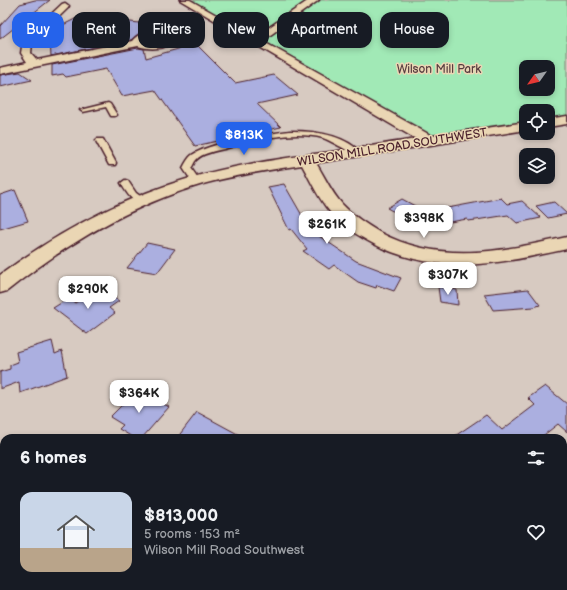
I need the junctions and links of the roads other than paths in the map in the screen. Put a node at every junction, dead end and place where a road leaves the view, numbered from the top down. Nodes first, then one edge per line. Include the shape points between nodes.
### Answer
1 (184, 0) edge
2 (315, 0) edge
3 (65, 6) dead end
4 (213, 17) edge
5 (269, 31) edge
6 (138, 43) dead end
7 (267, 48) edge
8 (34, 64) junction
9 (0, 71) edge
10 (83, 110) dead end
11 (113, 115) dead end
12 (567, 120) edge
13 (555, 122) edge
14 (519, 127) edge
15 (100, 141) dead end
16 (430, 141) junction
17 (356, 152) junction
18 (306, 160) junction
19 (112, 163) dead end
20 (196, 181) junction
21 (126, 183) dead end
22 (143, 200) junction
23 (567, 243) edge
24 (0, 286) edge

1 - 4 street
2 - 5 street
3 - 8 street via 27,43 26,53
6 - 8 street
7 - 16 street
8 - 9 street
10 - 11 lane via 108,105
12 - 13 street
14 - 16 street, WILSON MILL ROAD SOUTHWEST
15 - 19 lane
16 - 17 street, WILSON MILL ROAD SOUTHWEST
17 - 18 street, WILSON MILL ROAD SOUTHWEST
17 - 20 lane via 324,136 277,134 204,152 193,158 187,168
18 - 20 street, WILSON MILL ROAD SOUTHWEST
18 - 23 street via 337,208 359,228 404,250 466,260 506,256
20 - 22 street, WILSON MILL ROAD SOUTHWEST
21 - 22 lane via 133,196
22 - 24 street, WILSON MILL ROAD SOUTHWEST via 51,249

